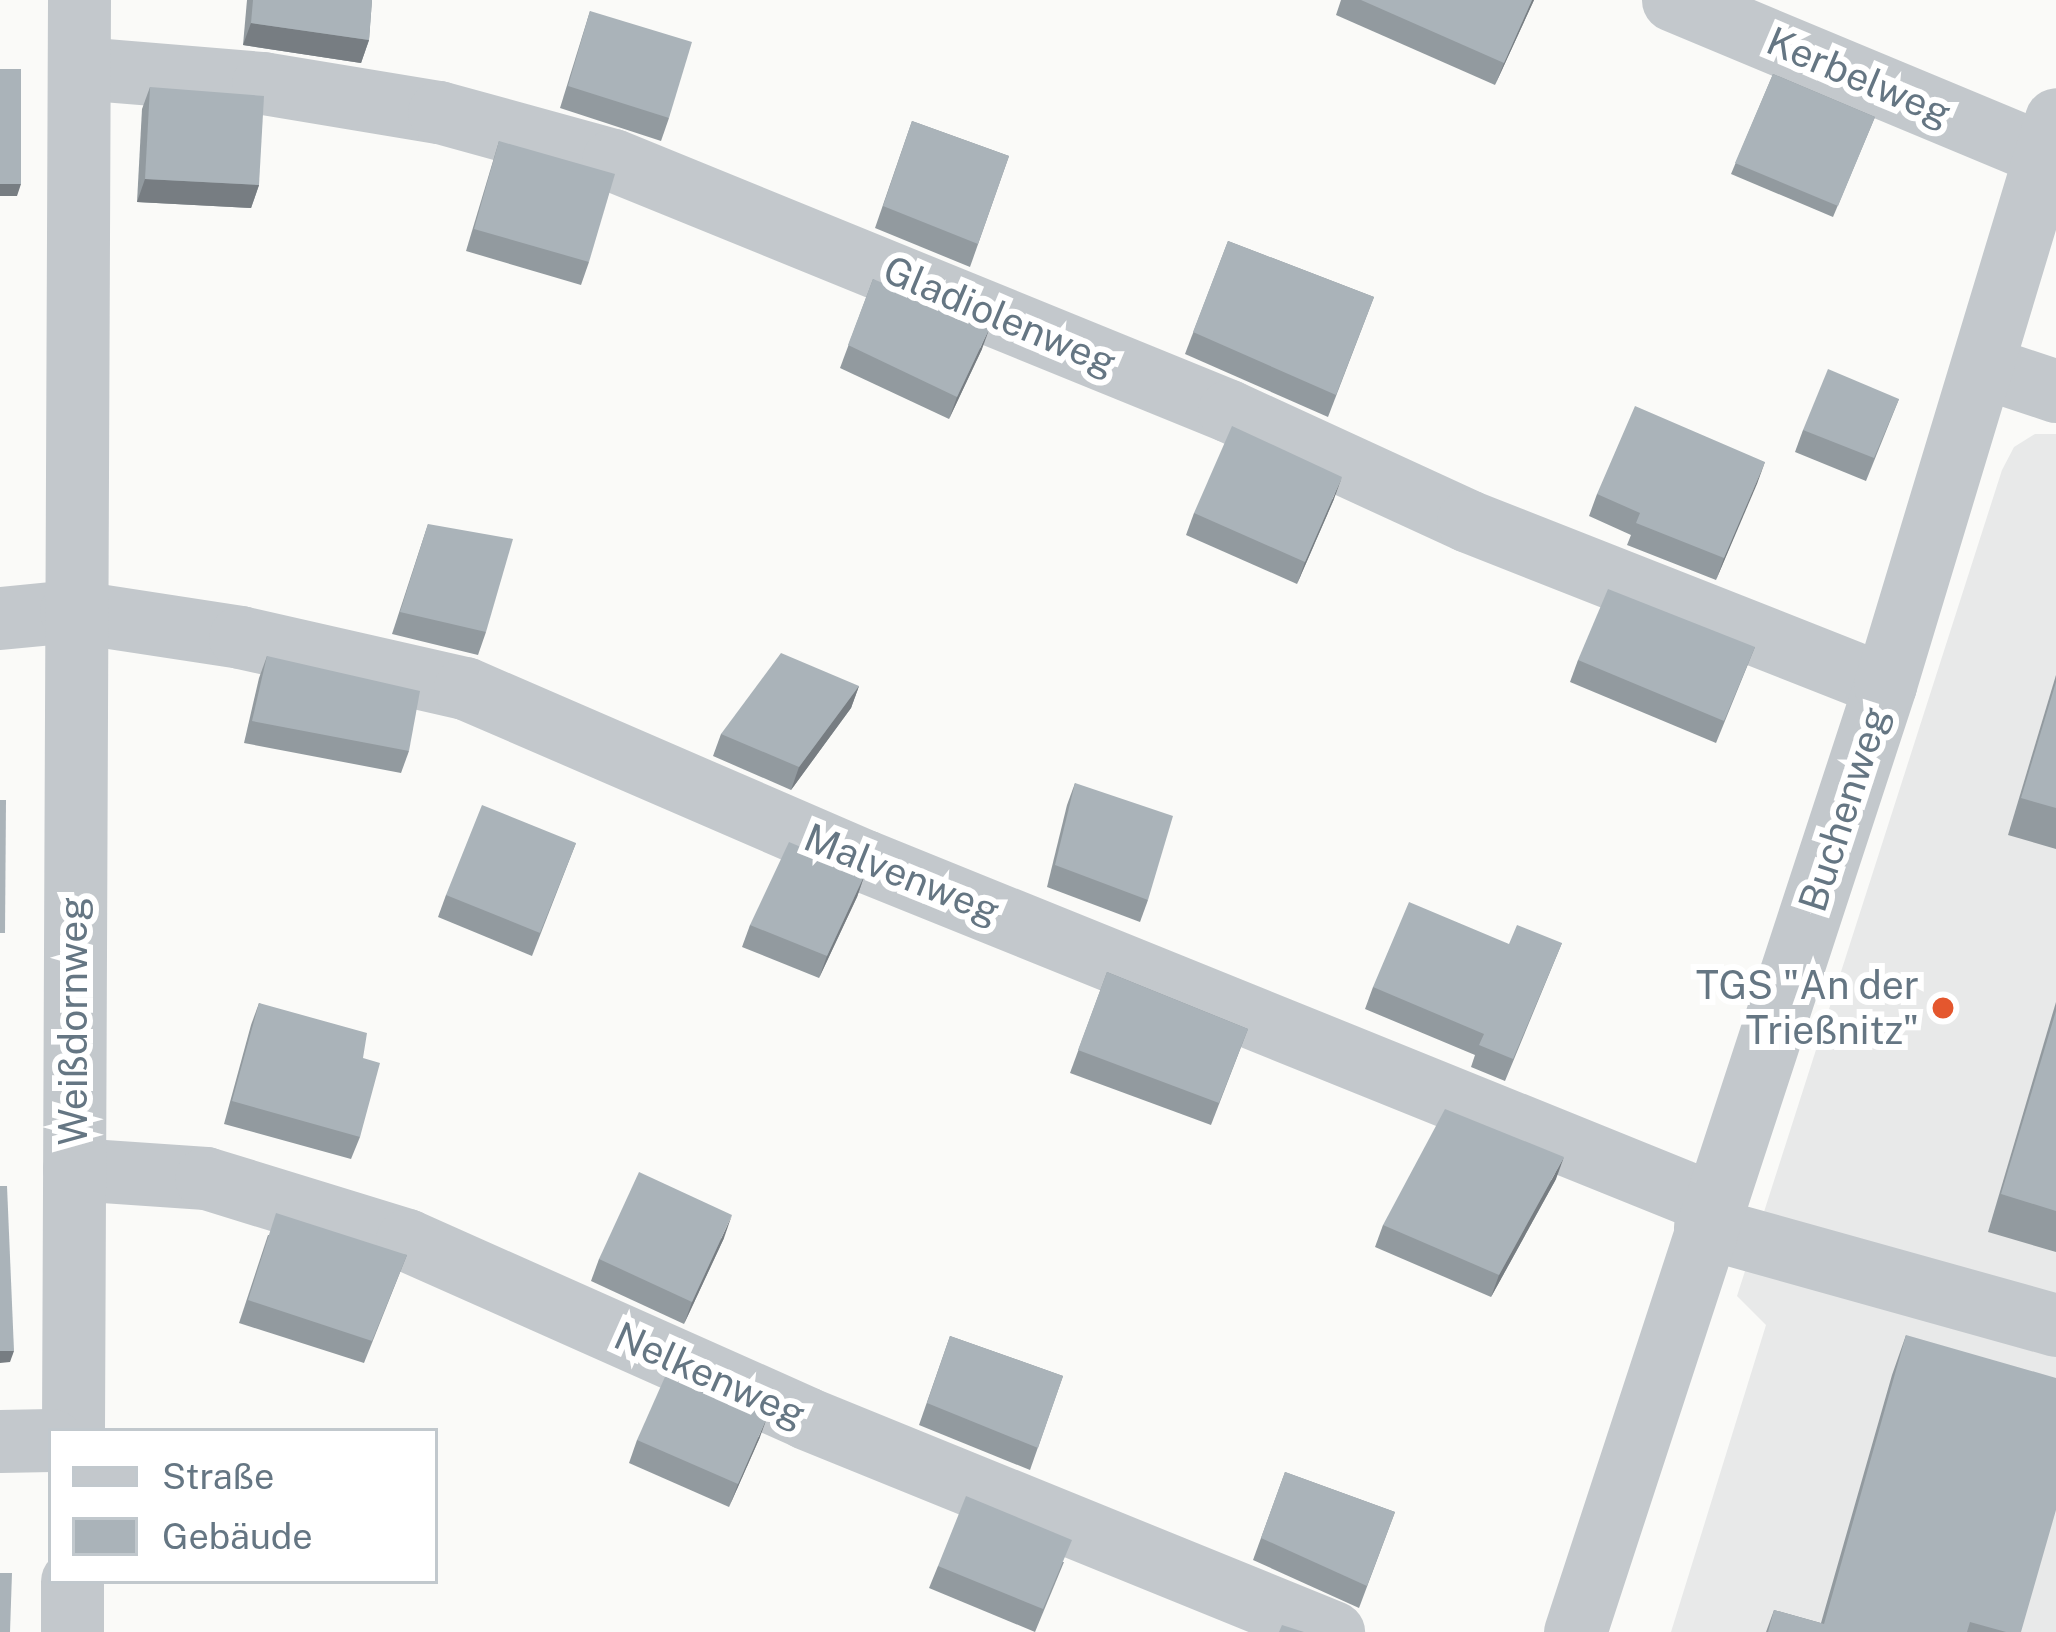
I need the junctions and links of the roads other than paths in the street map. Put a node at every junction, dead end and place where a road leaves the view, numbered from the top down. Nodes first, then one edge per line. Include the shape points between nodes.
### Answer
1 (79, 0) edge
2 (1673, 0) edge
3 (80, 68) junction
4 (2050, 137) edge
5 (1984, 368) junction
6 (2056, 391) edge
7 (71, 611) junction
8 (0, 618) edge
9 (1885, 686) junction
10 (74, 1168) junction
11 (1709, 1216) junction
12 (2056, 1325) edge
13 (73, 1428) edge
14 (48, 1440) edge
15 (0, 1441) edge
16 (72, 1584) edge
17 (72, 1632) edge
18 (1333, 1632) edge
19 (1575, 1632) edge

1 - 3 street, Weißdornweg
2 - 4 street, Kerbelweg
3 - 7 street, Weißdornweg
3 - 9 street, Gladiolenweg via 263,83 439,112 614,160 1207,402 1468,521
4 - 5 street, Buchenweg
5 - 6 street
5 - 9 street, Buchenweg
7 - 8 street
7 - 10 street, Weißdornweg
7 - 11 street, Malvenweg via 240,637 465,688
9 - 11 street, Buchenweg
10 - 13 street, Weißdornweg
10 - 18 street, Nelkenweg via 206,1178 407,1240 806,1418
11 - 12 street, Malvenweg
11 - 19 street, Buchenweg
14 - 15 street
16 - 17 street

